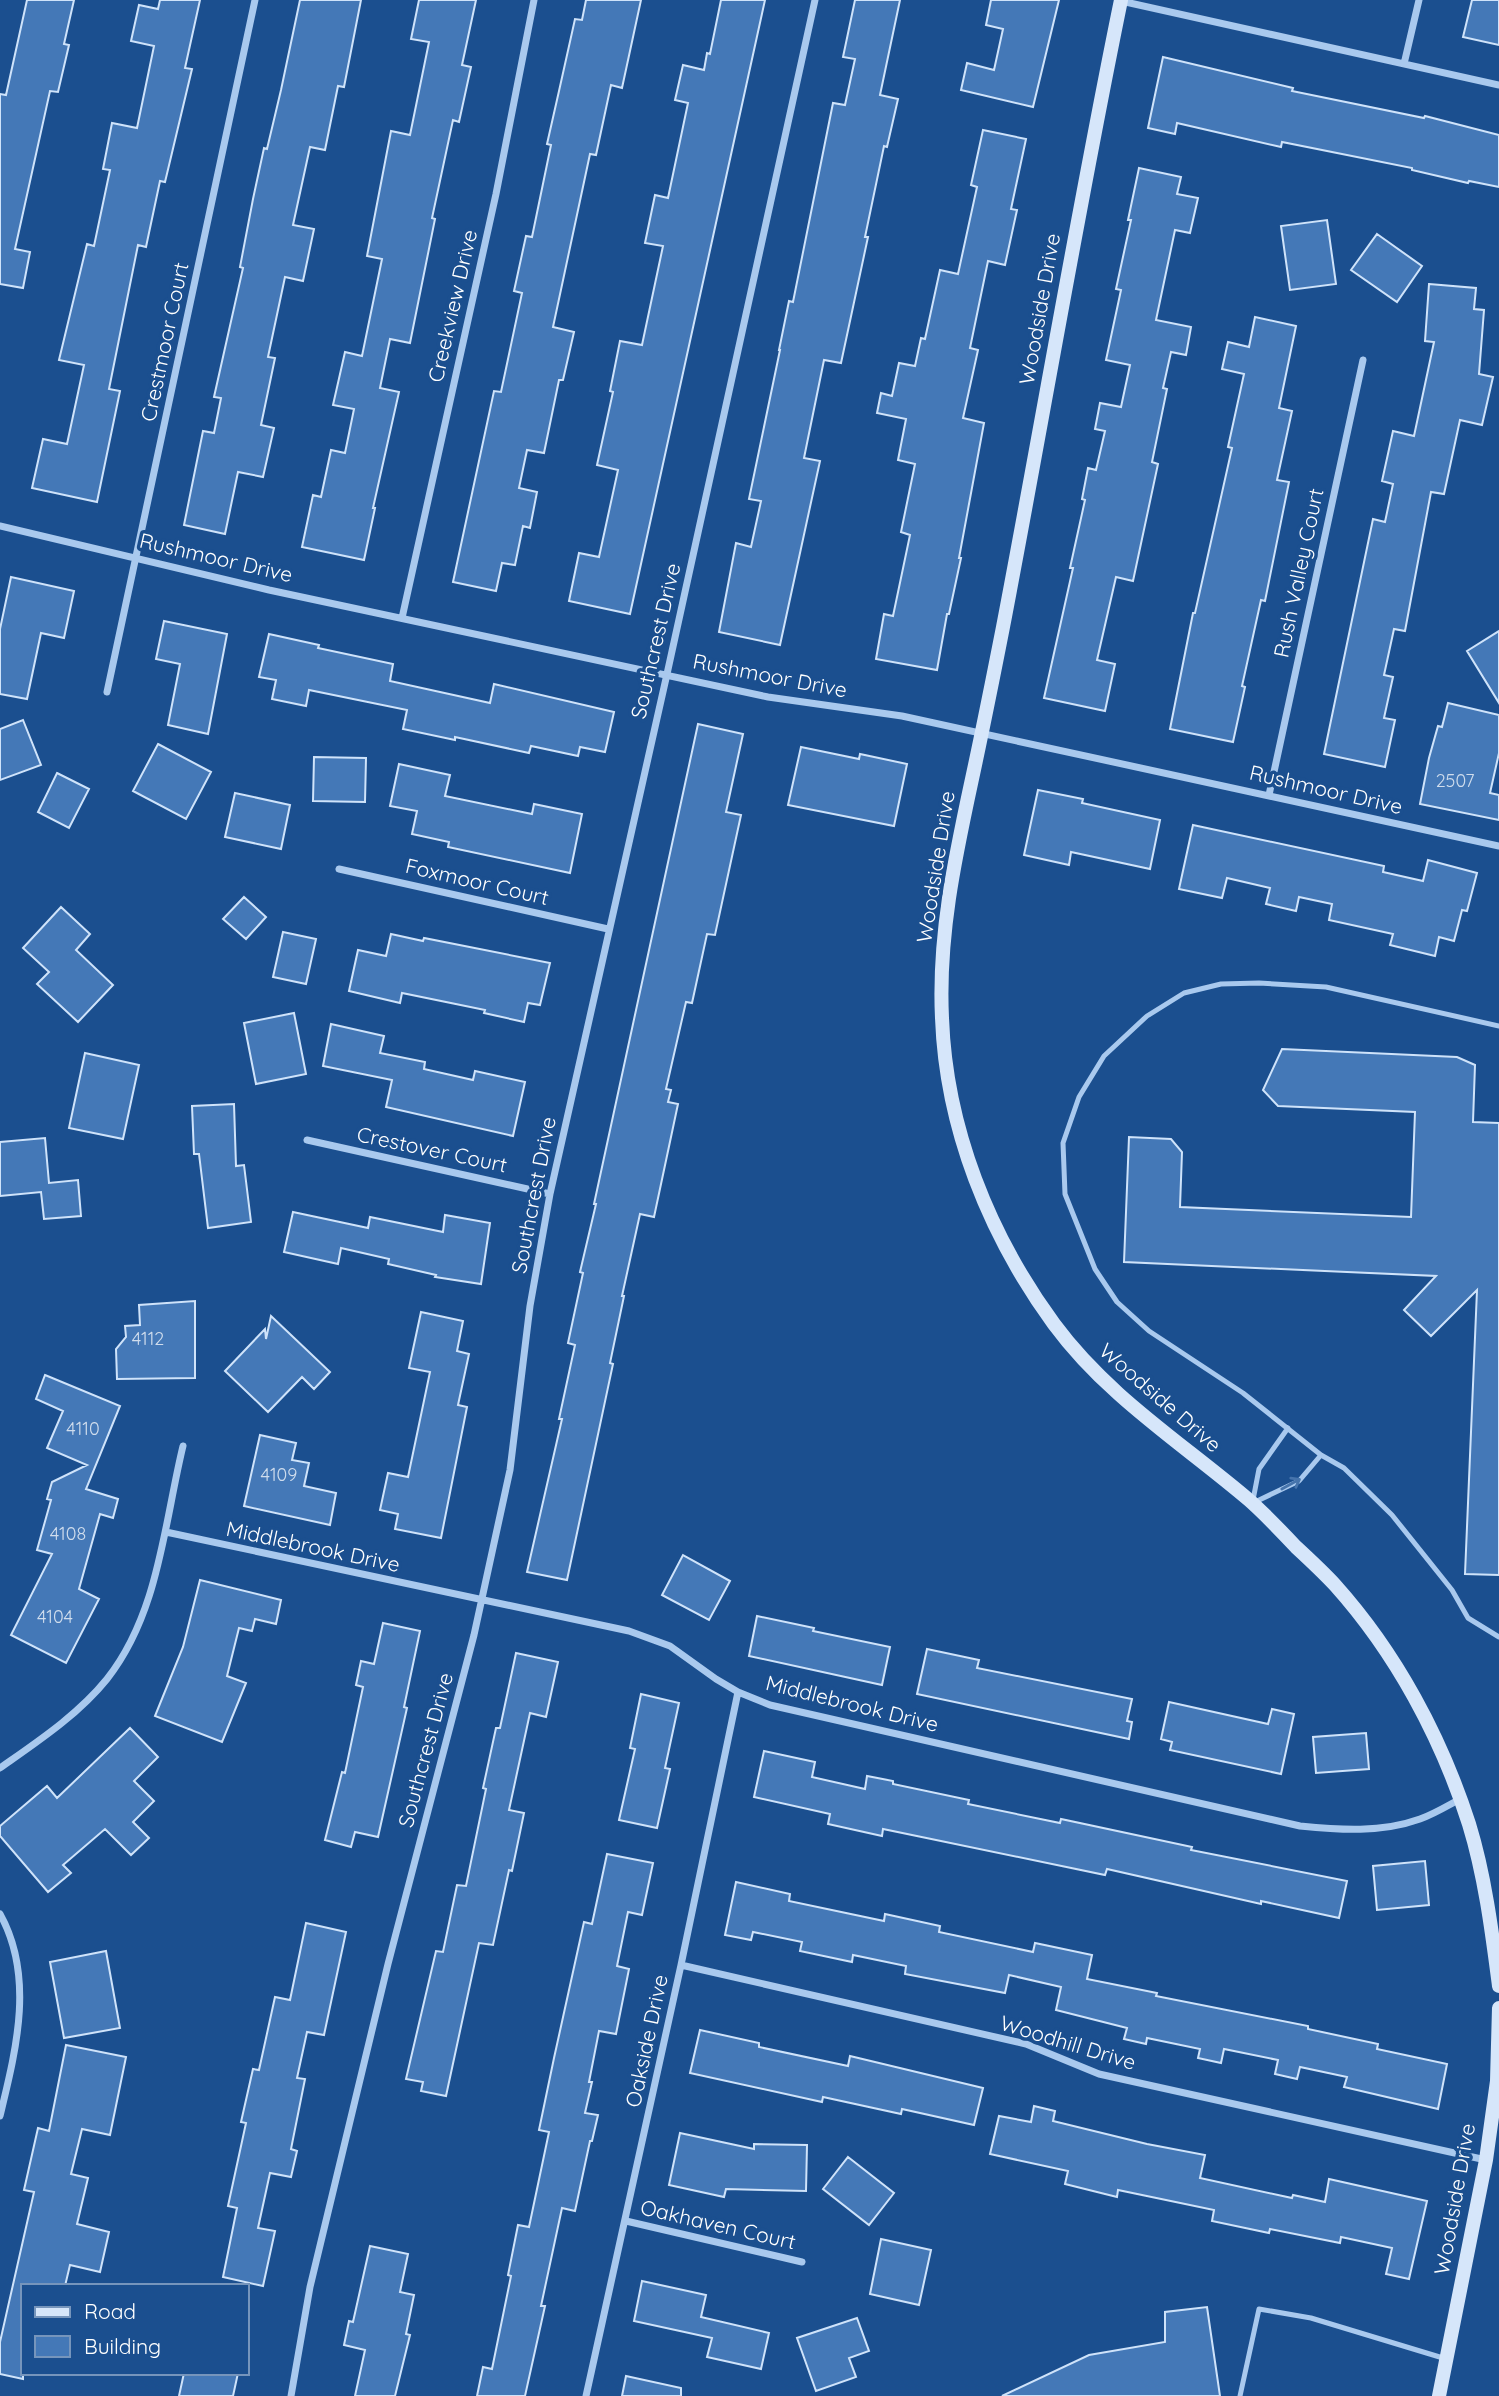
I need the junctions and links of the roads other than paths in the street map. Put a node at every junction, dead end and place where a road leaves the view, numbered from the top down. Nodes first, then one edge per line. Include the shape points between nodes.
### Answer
1 (254, 0) edge
2 (534, 0) edge
3 (815, 0) edge
4 (1419, 0) edge
5 (1121, 1) edge
6 (1404, 64) junction
7 (1499, 85) edge
8 (1363, 360) dead end
9 (0, 526) edge
10 (137, 557) junction
11 (402, 618) junction
12 (667, 674) junction
13 (107, 692) dead end
14 (982, 734) junction
15 (1269, 795) junction
16 (1499, 846) edge
17 (339, 869) dead end
18 (608, 929) junction
19 (1499, 1026) edge
20 (307, 1140) dead end
21 (550, 1194) junction
22 (1288, 1428) junction
23 (183, 1446) dead end
24 (1321, 1455) junction
25 (1253, 1503) junction
26 (166, 1532) junction
27 (481, 1600) junction
28 (1499, 1637) edge
29 (738, 1692) junction
30 (0, 1768) edge
31 (1460, 1799) junction
32 (0, 1914) edge
33 (1494, 1916) edge
34 (681, 1965) junction
35 (1499, 1986) edge
36 (1499, 2008) edge
37 (0, 2116) edge
38 (1486, 2160) junction
39 (626, 2221) junction
40 (802, 2262) dead end
41 (1446, 2359) junction
42 (291, 2396) edge
43 (586, 2396) edge
44 (1240, 2396) edge
45 (1439, 2396) edge

1 - 10 street, Crestmoor Court
2 - 11 street, Creekview Drive
3 - 12 street, Southcrest Drive
4 - 6 street
5 - 6 street
5 - 14 street, Woodside Drive
6 - 7 street
8 - 15 street, Rush Valley Court
9 - 10 street, Rushmoor Drive
10 - 11 street, Rushmoor Drive
10 - 13 street, Crestmoor Court
11 - 12 street, Rushmoor Drive
12 - 14 street, Rushmoor Drive
12 - 18 street, Southcrest Drive
14 - 15 street, Rushmoor Drive
14 - 25 street, Woodside Drive via 951,880 943,943 942,1019 959,1136 1013,1258 1083,1361 1145,1418
15 - 16 street, Rushmoor Drive
17 - 18 street, Foxmoor Court
18 - 21 street, Southcrest Drive
19 - 22 lane via 1326,987 1221,984 1184,993 1147,1016 1104,1056 1079,1097 1063,1143 1065,1194 1095,1269 1117,1303 1149,1331
20 - 21 street, Crestover Court
21 - 27 street, Southcrest Drive via 530,1306 510,1470
22 - 24 lane
22 - 25 lane via 1259,1469
23 - 26 street
25 -> 24 lane via 1299,1481
24 - 28 lane via 1344,1468 1392,1515 1452,1590 1468,1618
25 - 31 street, Woodside Drive via 1335,1586 1382,1644 1427,1720
26 - 27 street, Middlebrook Drive
26 - 30 street via 146,1610 106,1681 47,1734
27 - 29 street, Middlebrook Drive via 629,1631 670,1646
27 - 42 street, Southcrest Drive via 310,2287
29 - 31 street, Middlebrook Drive via 770,1705 1300,1826 1379,1828 1420,1819
29 - 34 street, Oakside Drive
31 - 33 street, Woodside Drive
32 - 37 street via 18,1968 20,2014
33 - 35 street, Woodside Drive
34 - 38 street, Woodhill Drive via 1026,2044 1100,2074
34 - 39 street, Oakside Drive
36 - 38 street, Woodside Drive via 1497,2081
38 - 41 street, Woodside Drive
39 - 40 street, Oakhaven Court
39 - 43 street, Oakside Drive
41 - 44 lane via 1311,2318 1259,2309
41 - 45 street, Woodside Drive

